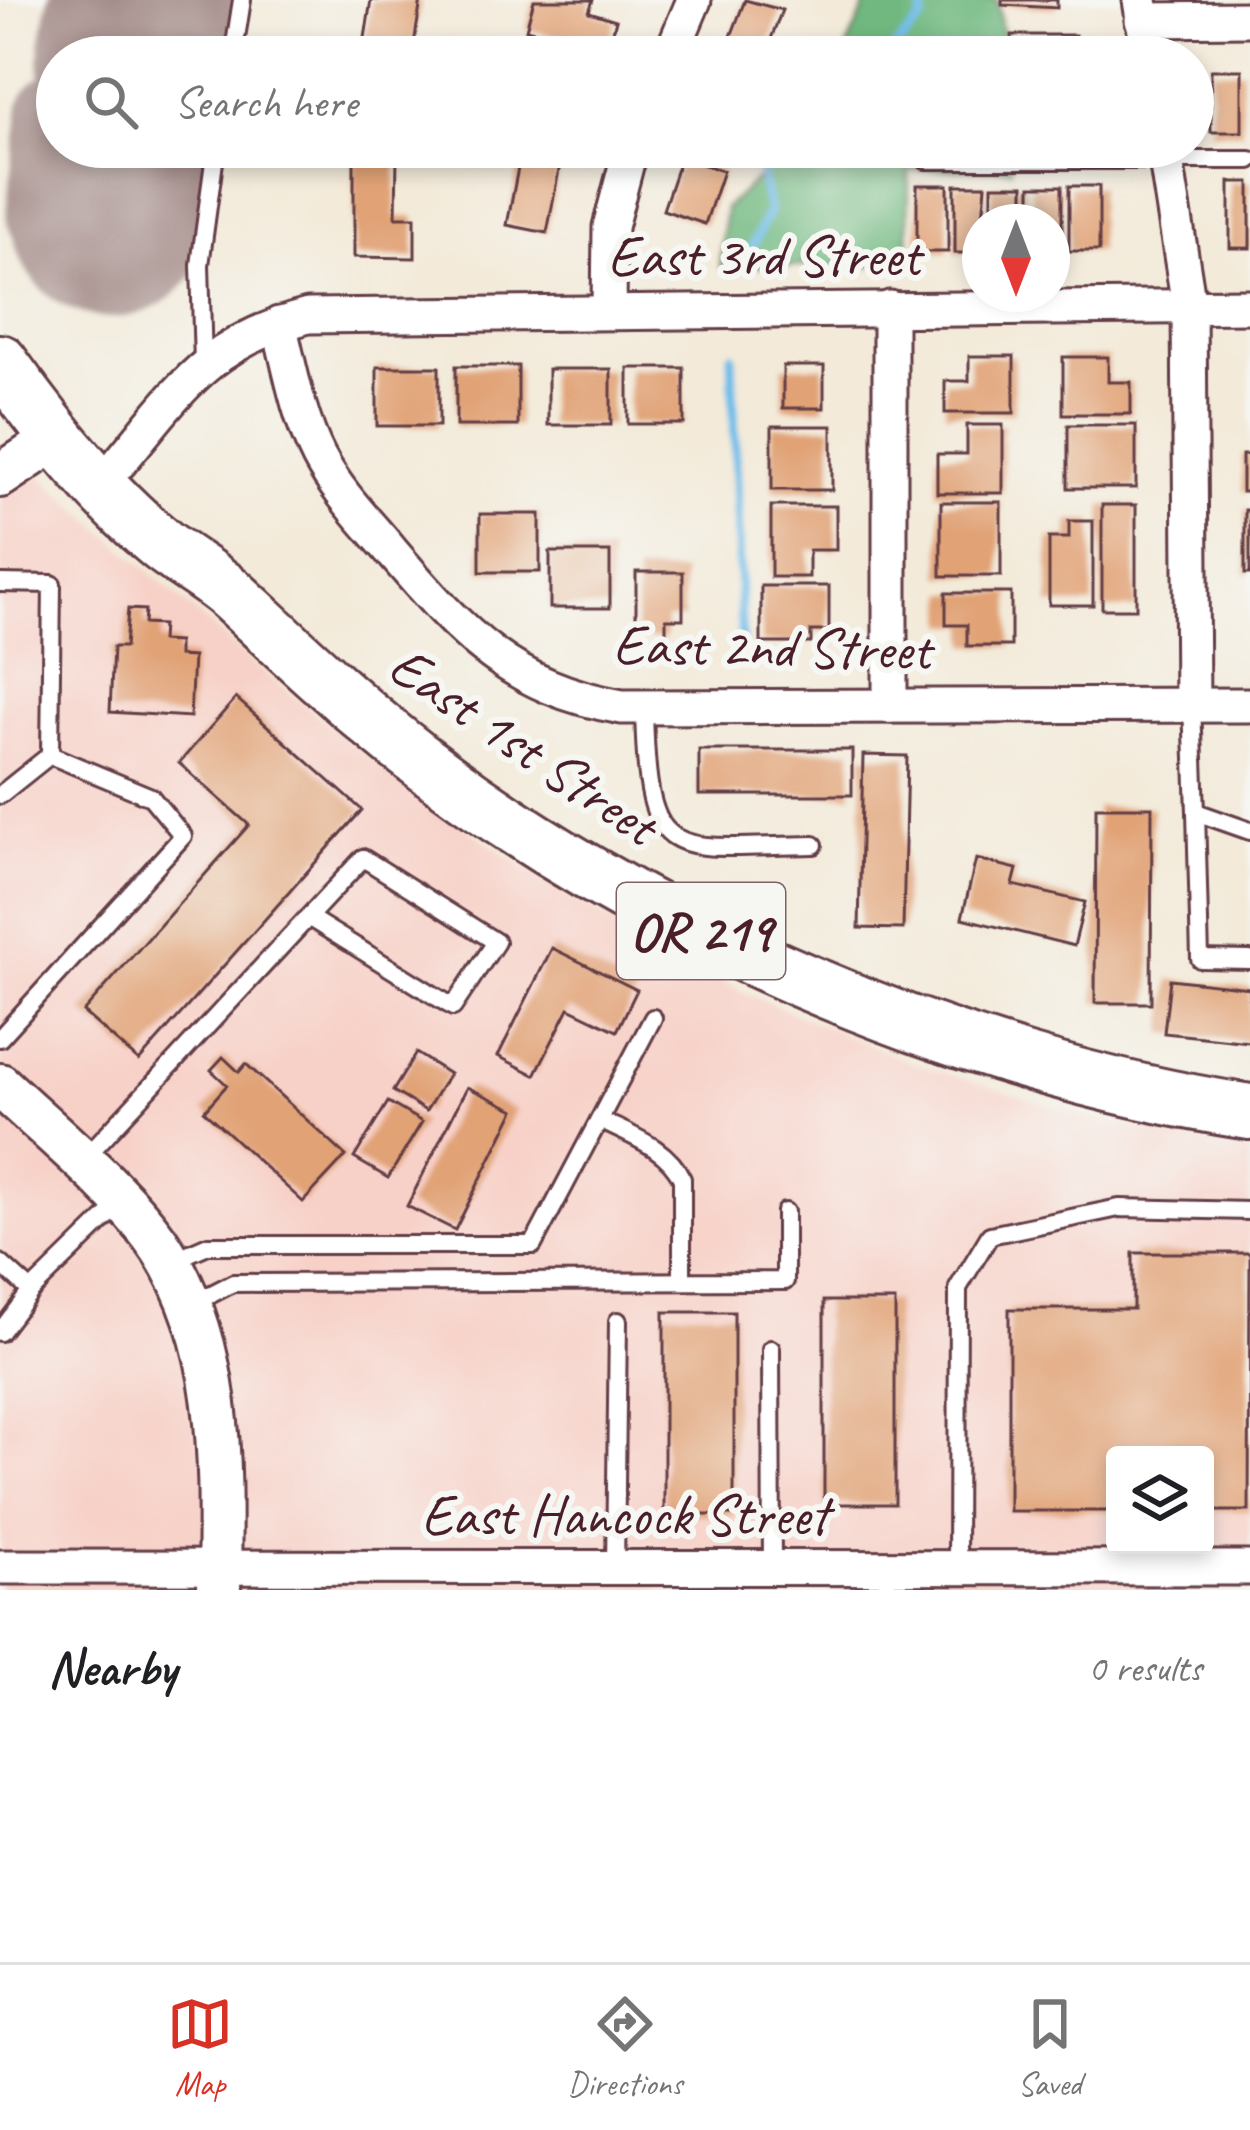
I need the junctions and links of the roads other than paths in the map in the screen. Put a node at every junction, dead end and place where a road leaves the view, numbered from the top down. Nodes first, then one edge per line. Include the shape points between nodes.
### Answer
1 (242, 0) edge
2 (694, 0) edge
3 (1141, 10) edge
4 (1250, 19) edge
5 (236, 36) edge
6 (679, 36) edge
7 (1214, 157) edge
8 (1250, 160) edge
9 (214, 168) edge
10 (625, 168) edge
11 (1167, 168) edge
12 (1189, 306) junction
13 (1250, 306) edge
14 (890, 308) junction
15 (609, 309) junction
16 (0, 321) edge
17 (279, 324) junction
18 (0, 362) edge
19 (203, 362) junction
20 (57, 438) junction
21 (120, 462) junction
22 (0, 476) edge
23 (0, 583) edge
24 (231, 594) junction
25 (1192, 705) junction
26 (1250, 705) edge
27 (890, 706) junction
28 (644, 707) junction
29 (50, 755) junction
30 (0, 795) edge
31 (1196, 812) junction
32 (1250, 831) edge
33 (814, 845) dead end
34 (308, 917) junction
35 (1250, 960) edge
36 (653, 1018) dead end
37 (0, 1038) edge
38 (0, 1085) edge
39 (1250, 1112) edge
40 (600, 1120) junction
41 (82, 1161) junction
42 (120, 1204) junction
43 (1250, 1211) edge
44 (785, 1212) dead end
45 (0, 1262) edge
46 (168, 1262) junction
47 (682, 1281) junction
48 (31, 1291) junction
49 (189, 1305) junction
50 (618, 1321) dead end
51 (0, 1332) edge
52 (771, 1349) dead end
53 (0, 1567) edge
54 (615, 1568) junction
55 (772, 1568) junction
56 (957, 1568) junction
57 (1250, 1568) edge
58 (219, 1579) edge
59 (867, 1579) edge
60 (1023, 1579) edge
61 (1210, 1579) edge

1 - 5 lane
2 - 6 street
3 - 4 street
7 - 8 lane
9 - 19 lane via 200,265
10 - 15 street via 610,227
11 - 12 street
12 - 13 street, East 3rd Street
12 - 14 street, East 3rd Street
12 - 25 street
14 - 15 street, East 3rd Street
14 - 27 street
15 - 17 street, East 3rd Street via 343,312
16 - 21 main road, East 1st Street / OR 219
17 - 19 street
17 - 28 street, East 2nd Street via 306,428 334,484 458,630 517,674 573,698
18 - 20 main road, East 1st Street / OR 219
19 - 21 street
20 - 22 street
20 - 24 main road, East 1st Street / OR 219 via 160,544
21 - 24 main road, East 1st Street / OR 219
23 - 29 lane via 52,584
24 - 39 main road, East 1st Street / OR 219 via 401,746 502,816 740,951 954,1038 1097,1081
25 - 26 street, East 2nd Street
25 - 27 street, East 2nd Street
25 - 31 lane
27 - 28 street, East 2nd Street
28 - 33 lane via 651,812 678,841
29 - 30 lane
29 - 37 lane via 151,796 183,836
31 - 32 lane
31 - 35 lane via 1200,959
34 - 34 lane via 363,858 496,942 452,1007
34 - 41 lane
36 - 40 lane
38 - 41 street
40 - 46 lane via 533,1245 208,1245
40 - 47 lane via 676,1167
41 - 42 street
42 - 46 street
42 - 48 lane
43 - 56 lane via 1119,1208 990,1235 958,1288
44 - 47 lane via 785,1281
45 - 48 lane
46 - 49 street
47 - 49 lane via 233,1283
48 - 51 lane
49 - 58 street via 208,1360 219,1447
50 - 54 lane
52 - 55 lane
53 - 58 street, East Hancock Street
54 - 55 street, East Hancock Street
54 - 58 street, East Hancock Street
55 - 59 street, East Hancock Street
56 - 59 street, East Hancock Street
56 - 60 street, East Hancock Street
57 - 61 street, East Hancock Street
60 - 61 street, East Hancock Street

